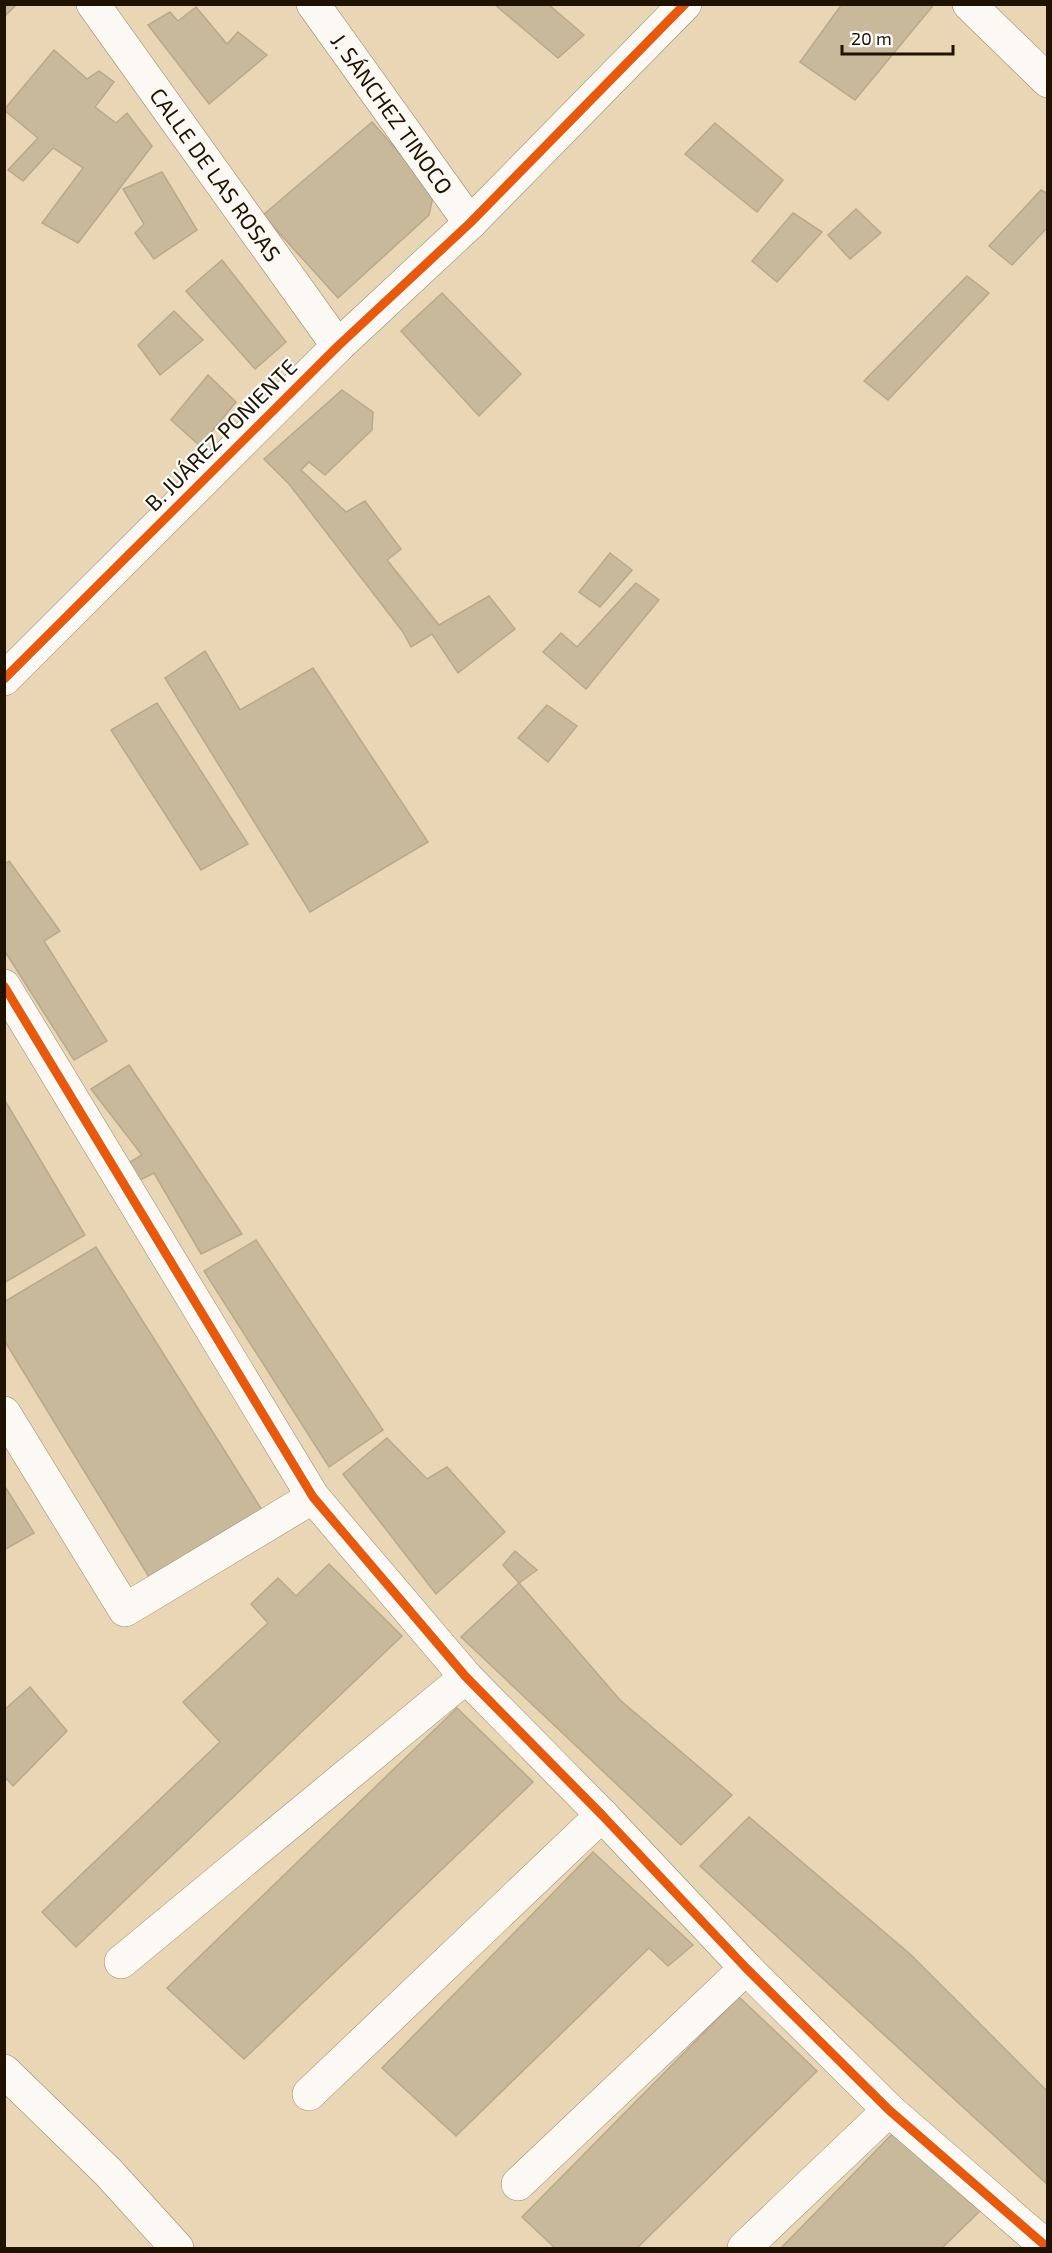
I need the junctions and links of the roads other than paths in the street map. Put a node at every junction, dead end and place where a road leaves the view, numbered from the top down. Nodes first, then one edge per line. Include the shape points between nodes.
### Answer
1 (93, 4) edge
2 (313, 4) edge
3 (685, 4) edge
4 (969, 4) edge
5 (1047, 81) edge
6 (470, 223) junction
7 (338, 346) junction
8 (4, 679) edge
9 (4, 986) edge
10 (4, 1413) edge
11 (314, 1497) junction
12 (466, 1677) junction
13 (602, 1815) junction
14 (121, 1962) dead end
15 (746, 1968) junction
16 (4, 2071) edge
17 (309, 2094) dead end
18 (889, 2110) junction
19 (518, 2184) dead end
20 (177, 2248) edge
21 (744, 2248) edge
22 (1046, 2248) edge

1 - 7 street, CALLE DE LAS ROSAS
2 - 6 street, J. SÁNCHEZ TINOCO
3 - 6 street, B. JUÁREZ PONIENTE
4 - 5 street
6 - 7 street, B. JUÁREZ PONIENTE
7 - 8 street, B. JUÁREZ PONIENTE
9 - 11 street
10 - 11 street via 125,1610
11 - 12 street
12 - 13 street
12 - 14 street
13 - 15 street
13 - 17 street
15 - 18 street
15 - 19 street
16 - 20 street via 108,2172
18 - 21 street
18 - 22 street

